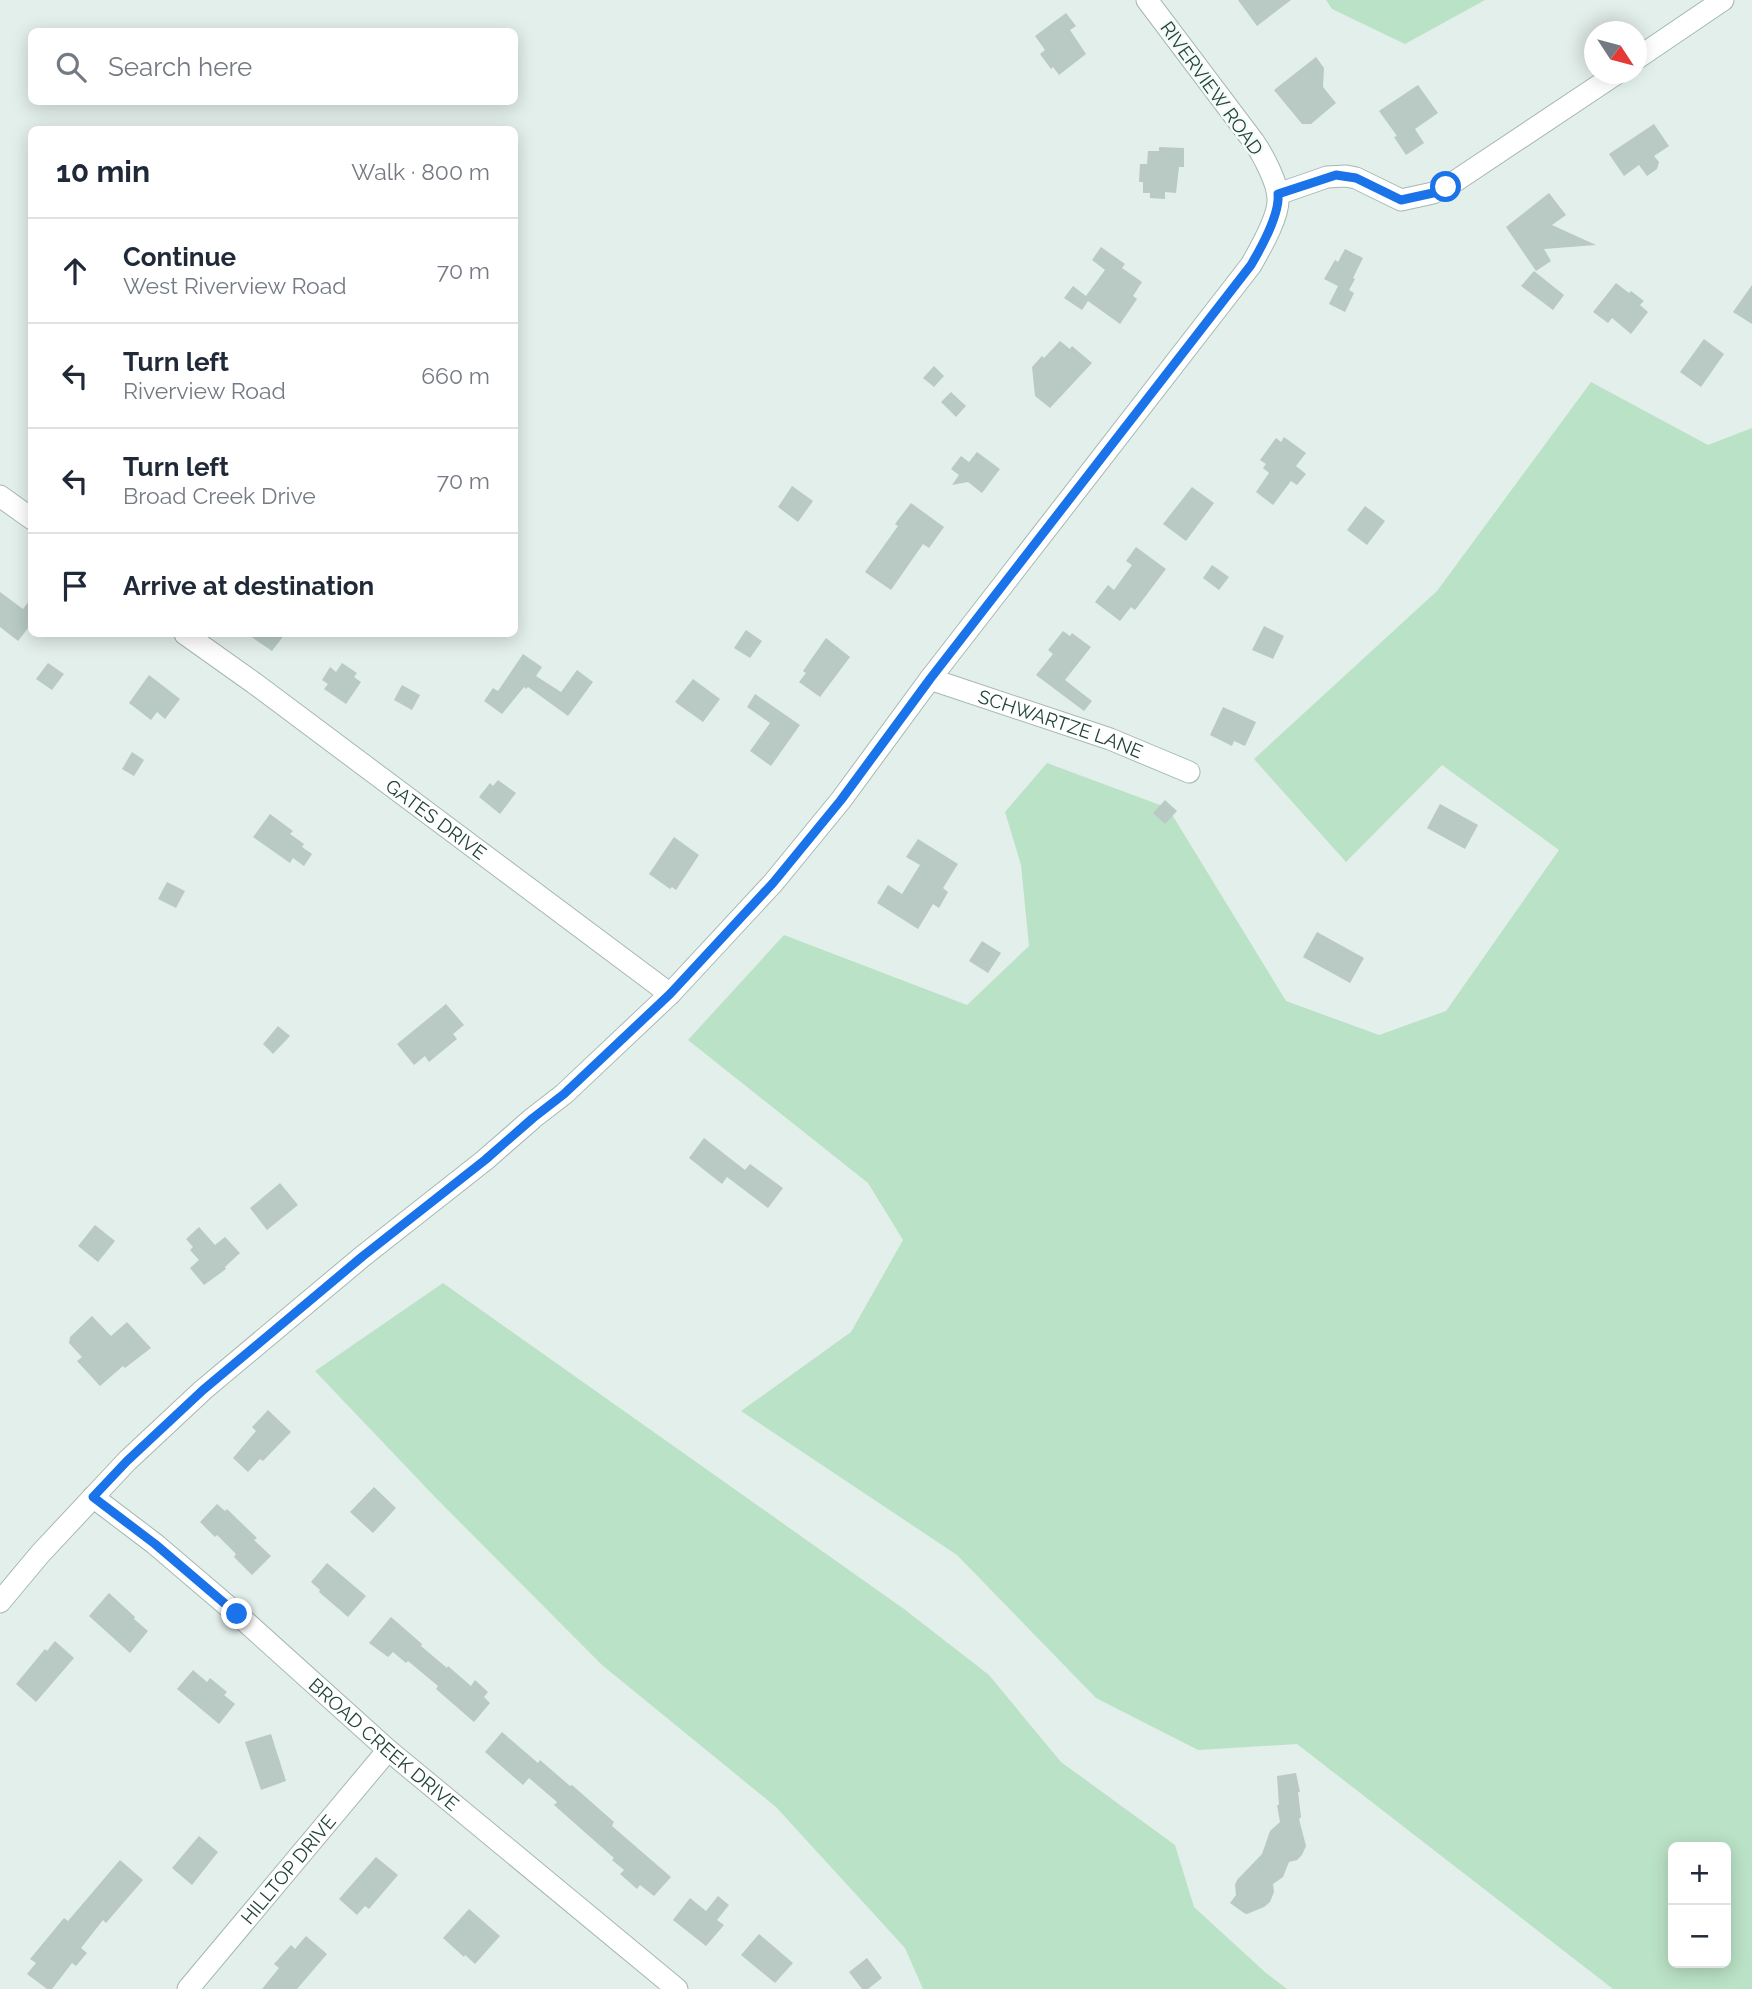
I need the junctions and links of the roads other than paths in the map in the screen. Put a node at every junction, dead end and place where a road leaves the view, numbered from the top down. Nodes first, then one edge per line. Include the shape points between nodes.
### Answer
1 (1147, 0) edge
2 (1723, 0) edge
3 (1647, 52) edge
4 (1601, 84) edge
5 (1278, 194) junction
6 (0, 496) edge
7 (28, 516) edge
8 (192, 639) edge
9 (930, 679) junction
10 (1189, 772) dead end
11 (670, 994) junction
12 (93, 1497) junction
13 (0, 1602) edge
14 (388, 1750) junction
15 (188, 1989) edge
16 (677, 1989) edge

1 - 5 street, RIVERVIEW ROAD via 1255,142
2 - 3 street
4 - 5 street via 1433,193 1401,200 1356,178 1336,175
5 - 9 street via 1266,237 1251,265
6 - 7 street
8 - 11 street, GATES DRIVE
9 - 10 street, SCHWARTZE LANE via 1110,739
9 - 11 street via 773,883
11 - 12 street via 564,1094 203,1390
12 - 13 street
12 - 14 street, BROAD CREEK DRIVE via 237,1614
14 - 15 street, HILLTOP DRIVE
14 - 16 street, BROAD CREEK DRIVE

